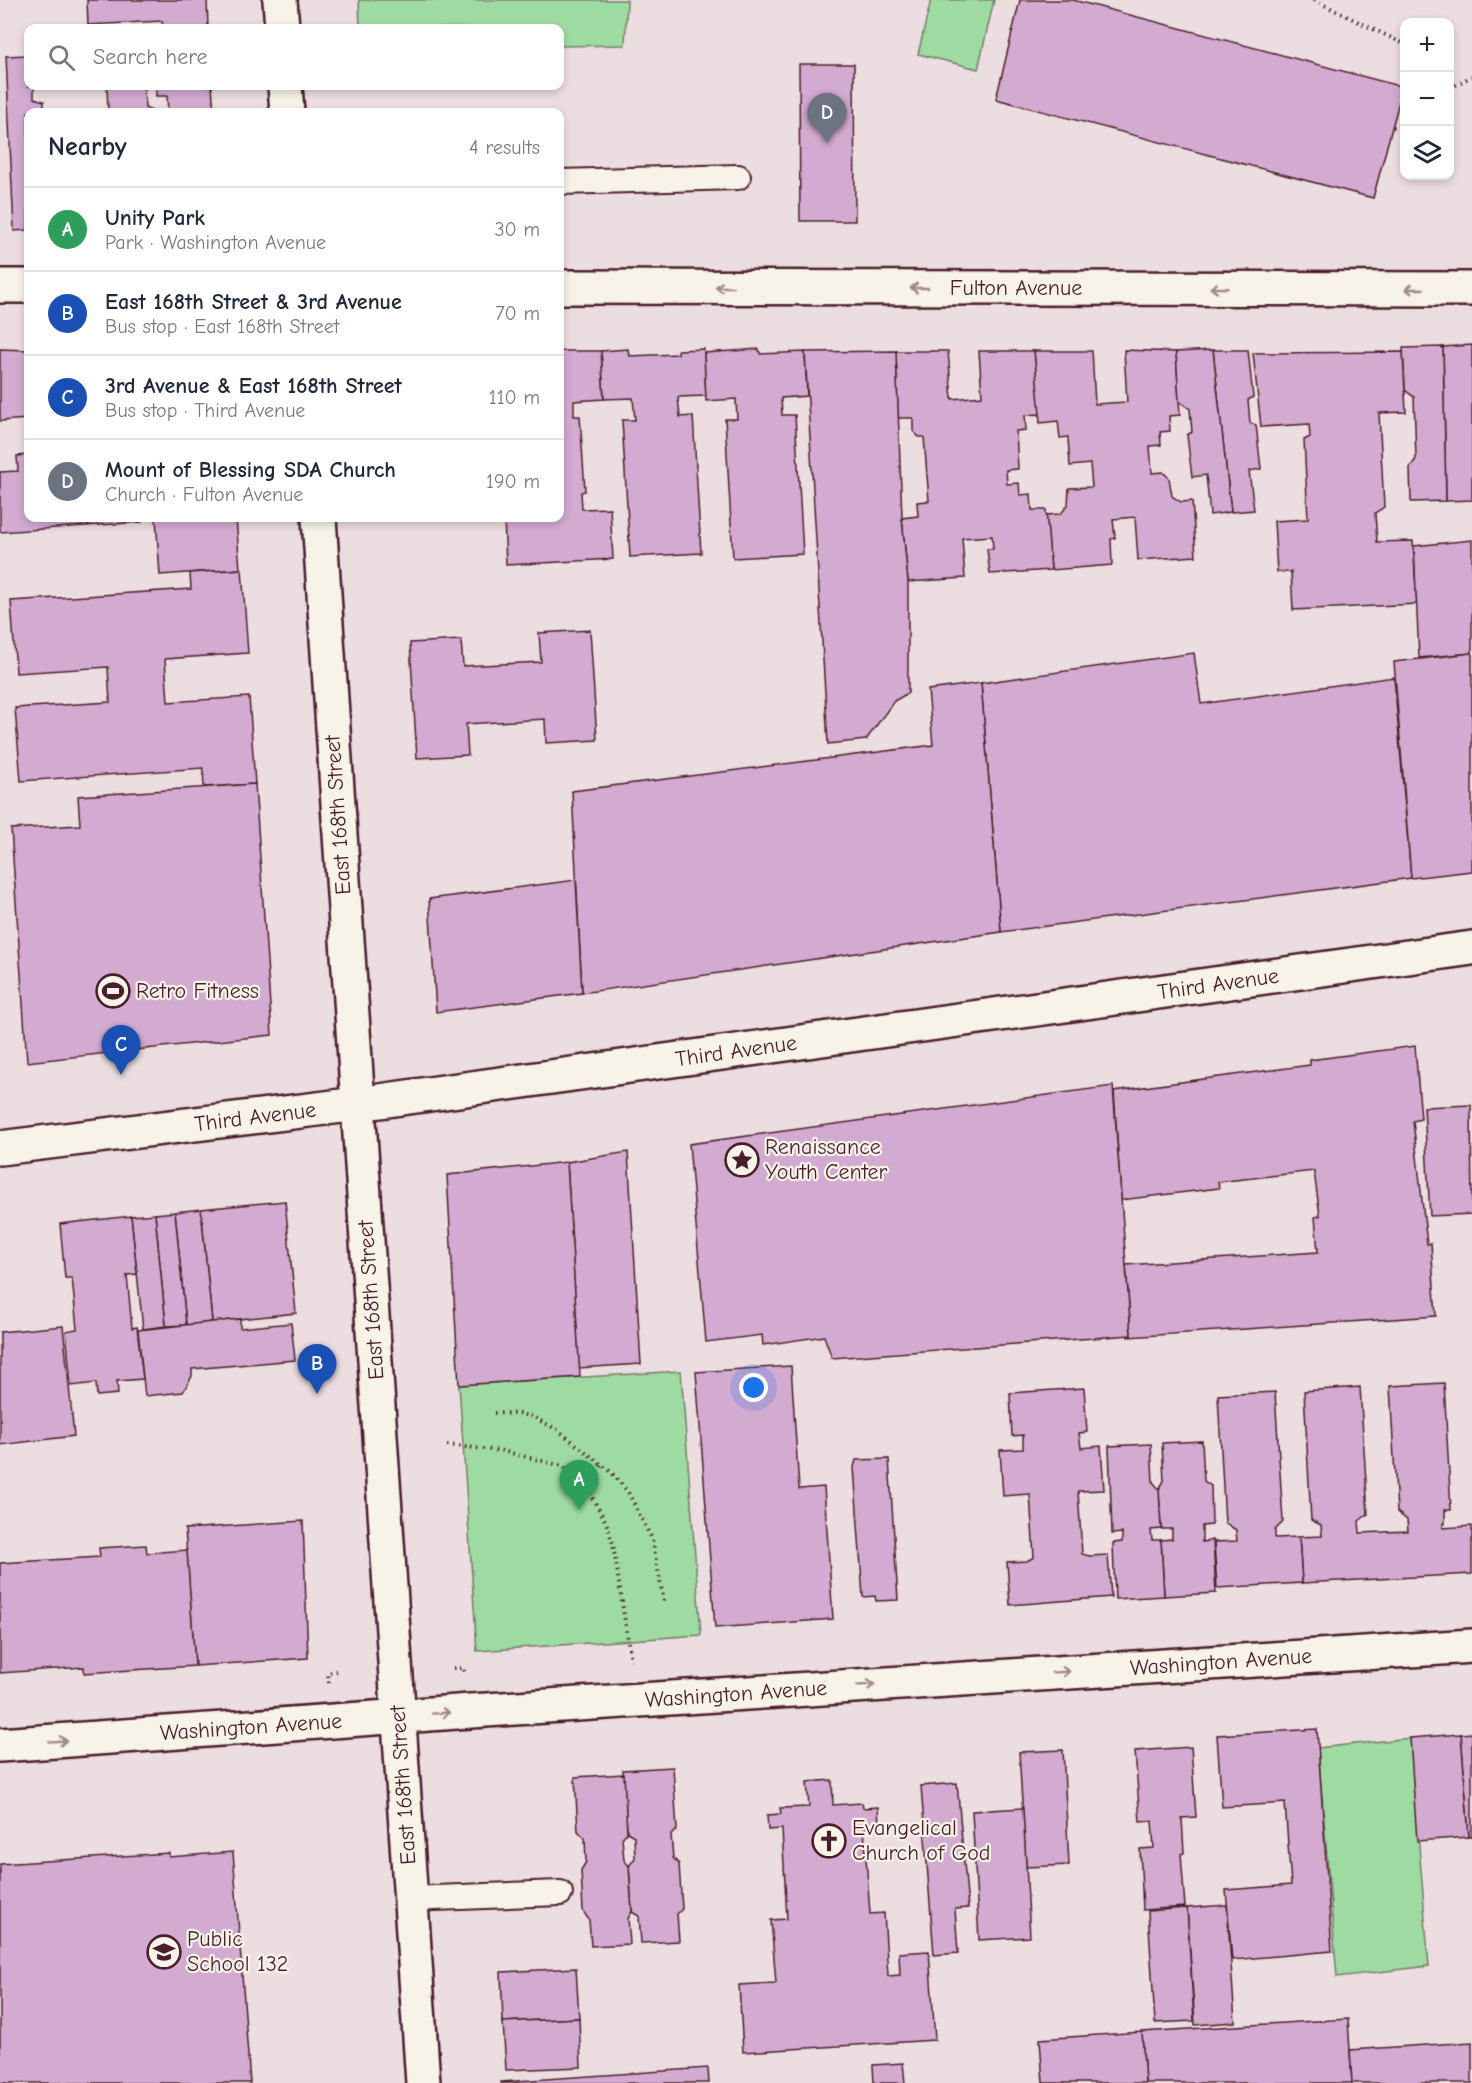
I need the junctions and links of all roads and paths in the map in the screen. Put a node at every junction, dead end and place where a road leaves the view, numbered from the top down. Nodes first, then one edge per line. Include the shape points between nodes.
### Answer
1 (280, 0) edge
2 (1314, 0) edge
3 (282, 24) edge
4 (1400, 42) edge
5 (1472, 76) edge
6 (1454, 85) edge
7 (285, 90) edge
8 (287, 108) edge
9 (1393, 127) dead end
10 (1400, 128) edge
11 (738, 177) dead end
12 (564, 182) edge
13 (0, 286) edge
14 (24, 286) edge
15 (564, 287) edge
16 (1472, 289) edge
17 (319, 522) edge
18 (1472, 948) edge
19 (358, 1104) junction
20 (0, 1148) edge
21 (494, 1413) dead end
22 (447, 1445) dead end
23 (602, 1464) junction
24 (585, 1485) junction
25 (664, 1602) dead end
26 (1472, 1646) edge
27 (631, 1660) dead end
28 (337, 1671) dead end
29 (329, 1686) dead end
30 (398, 1716) junction
31 (0, 1745) edge
32 (561, 1893) dead end
33 (411, 1899) junction
34 (423, 2083) edge

1 - 3 street
2 - 4 path
5 - 6 path
7 - 8 street
9 - 10 path
11 - 12 lane
13 - 14 street
16 -> 15 street, Fulton Avenue
17 - 19 street, East 168th Street
18 - 19 street, Third Avenue
19 - 20 street, Third Avenue
19 - 30 street, East 168th Street
21 - 23 path via 534,1417
22 - 24 path via 502,1451 563,1466
23 - 24 path
23 - 25 path via 628,1492 652,1539
24 - 27 path via 606,1522 613,1544
30 -> 26 street, Washington Avenue
28 - 29 path via 328,1673
31 -> 30 street, Washington Avenue
30 - 33 street, East 168th Street
32 - 33 lane
33 - 34 street, East 168th Street

